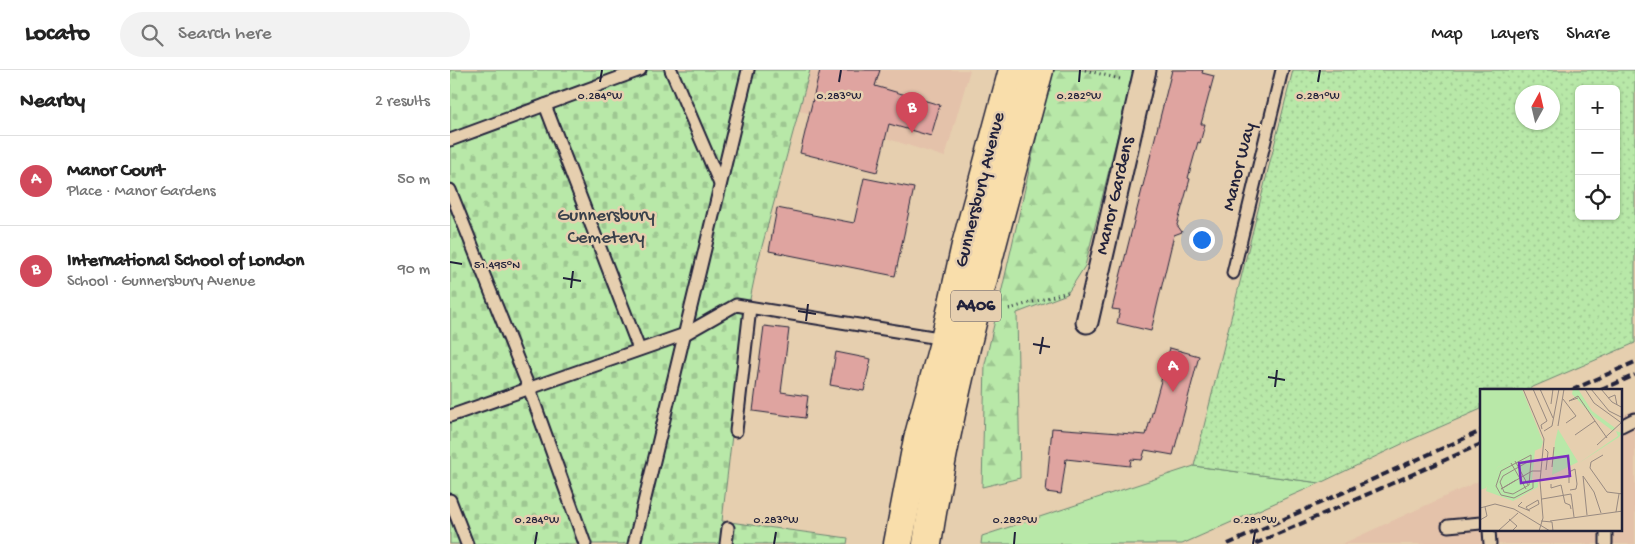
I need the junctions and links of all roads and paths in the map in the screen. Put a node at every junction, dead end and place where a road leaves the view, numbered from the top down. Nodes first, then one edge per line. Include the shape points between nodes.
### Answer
1 (640, 70) edge
2 (671, 70) edge
3 (748, 70) edge
4 (998, 70) edge
5 (1013, 70) edge
6 (1039, 70) edge
7 (1085, 70) edge
8 (1282, 70) edge
9 (1144, 77) edge
10 (1005, 96) junction
11 (545, 105) junction
12 (450, 140) edge
13 (720, 184) junction
14 (450, 190) edge
15 (1233, 273) dead end
16 (1096, 284) junction
17 (750, 308) junction
18 (1009, 309) dead end
19 (1087, 322) dead end
20 (685, 334) junction
21 (945, 339) junction
22 (639, 350) junction
23 (529, 388) junction
24 (450, 416) edge
25 (1635, 419) edge
26 (1622, 426) edge
27 (736, 431) dead end
28 (450, 500) edge
29 (1480, 523) edge
30 (1448, 526) dead end
31 (728, 528) dead end
32 (467, 544) edge
33 (585, 544) edge
34 (634, 544) edge
35 (726, 544) edge
36 (898, 544) edge
37 (927, 544) edge

1 - 11 lane
2 - 13 lane
3 - 13 lane
4 - 10 street
5 - 10 highway, Gunnersbury Avenue / A406
6 - 37 highway, Gunnersbury Avenue / A406 via 967,342
7 - 9 path
8 - 15 lane, Manor Way
9 - 16 street, Manor Gardens
10 - 21 highway, Gunnersbury Avenue / A406
11 - 12 lane
11 - 22 lane
13 - 20 lane
14 - 23 lane
16 - 18 path
16 - 19 street, Manor Gardens
17 - 20 lane via 736,305
17 - 21 lane
17 - 27 lane
20 - 22 lane
20 - 34 lane
21 - 36 highway, Gunnersbury Avenue / A406 via 918,438
22 - 23 lane
23 - 24 lane
23 - 33 lane
25 - 26 lane
28 - 32 lane
29 - 30 lane
31 - 35 lane

